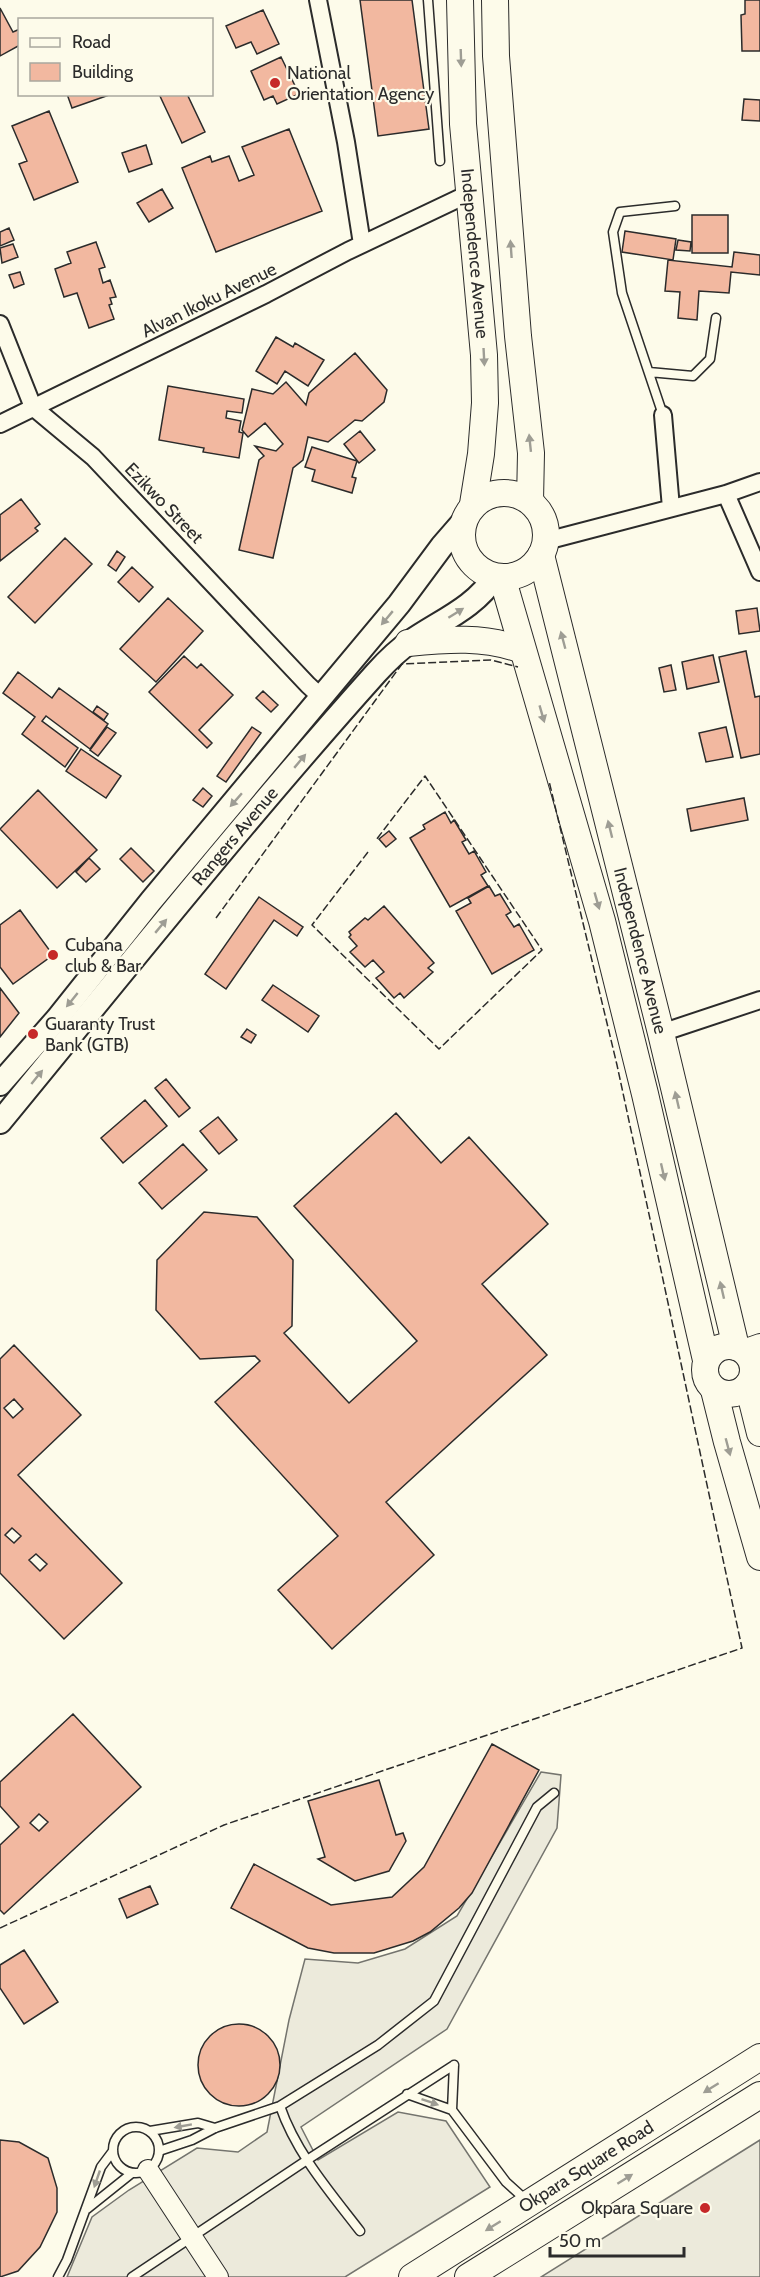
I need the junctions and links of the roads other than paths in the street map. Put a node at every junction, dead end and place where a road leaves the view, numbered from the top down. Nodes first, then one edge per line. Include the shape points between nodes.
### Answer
1 (318, 0) edge
2 (428, 0) edge
3 (460, 0) edge
4 (495, 0) edge
5 (440, 161) dead end
6 (468, 194) junction
7 (675, 206) dead end
8 (362, 244) junction
9 (716, 318) dead end
10 (0, 324) edge
11 (649, 372) junction
12 (33, 407) junction
13 (663, 415) joint
14 (0, 424) edge
15 (760, 482) edge
16 (726, 494) junction
17 (530, 501) junction
18 (671, 508) junction
19 (468, 514) junction
20 (544, 548) junction
21 (760, 572) edge
22 (498, 577) junction
23 (408, 643) junction
24 (522, 650) junction
25 (321, 697) junction
26 (760, 1000) edge
27 (661, 1033) junction
28 (0, 1084) edge
29 (0, 1122) edge
30 (746, 1347) edge
31 (706, 1360) junction
32 (754, 1379) edge
33 (714, 1390) junction
34 (760, 1433) edge
35 (760, 1557) edge
36 (555, 1793) dead end
37 (760, 2057) edge
38 (407, 2094) junction
39 (760, 2095) edge
40 (280, 2106) junction
41 (452, 2110) junction
42 (215, 2128) junction
43 (150, 2132) junction
44 (113, 2151) junction
45 (159, 2151) junction
46 (306, 2160) junction
47 (140, 2171) junction
48 (529, 2203) junction
49 (87, 2210) junction
50 (360, 2231) dead end
51 (193, 2238) junction
52 (58, 2277) edge
53 (132, 2277) edge
54 (218, 2277) edge
55 (412, 2277) edge
56 (468, 2277) edge

1 - 8 street
2 - 5 lane
3 -> 6 main road, Independence Avenue
17 -> 4 main road, Independence Avenue via 531,453 518,336
6 - 8 street, Alvan Ikoku Avenue
6 -> 19 main road, Independence Avenue via 485,391 481,454
7 - 11 lane via 620,212 613,232 622,293
8 - 12 street, Alvan Ikoku Avenue
9 - 11 lane via 710,359 693,376
10 - 12 street, Ezikwo Street
11 - 13 lane
12 - 14 street, Alvan Ikoku Avenue
12 - 25 street, Ezikwo Street via 93,457
13 - 18 street
15 - 16 street
16 - 18 street
16 - 21 street
17 - 19 main road via 501,492 486,496
17 - 20 main road via 543,519
18 - 20 street
19 - 22 main road via 461,537 464,550 482,571
19 -> 25 main road, Rangers Avenue
20 - 22 main road via 525,572
27 -> 20 main road, Independence Avenue
23 -> 22 main road, Rangers Avenue via 473,603
22 - 24 main road, Independence Avenue
23 - 24 main road via 466,638
29 -> 23 main road, Rangers Avenue via 342,711
24 -> 31 main road, Independence Avenue via 602,921
25 -> 28 main road, Rangers Avenue
26 - 27 street
30 -> 27 main road, Independence Avenue
30 - 31 main road via 715,1349
30 - 32 main road
31 - 33 main road via 705,1376
32 - 33 main road via 732,1395
32 - 34 main road
33 -> 35 main road
36 - 40 lane via 537,1807 434,2001 378,2045
37 -> 48 main road, Okpara Square Road
38 -> 41 lane
38 - 41 lane via 454,2066
38 - 46 lane
56 -> 39 main road, Okpara Square Road
40 - 42 lane
40 - 46 lane via 288,2130
41 - 48 lane via 506,2182
42 -> 43 lane via 198,2123
42 - 45 lane
43 - 44 lane via 136,2126 122,2131
43 - 45 lane
44 - 47 lane via 119,2165
44 -> 49 lane via 102,2167
45 - 47 lane via 157,2159
46 - 50 lane
46 - 51 lane
47 - 49 lane
47 - 51 street
48 -> 55 main road, Okpara Square Road
49 - 52 lane
51 - 53 lane
51 - 54 street

